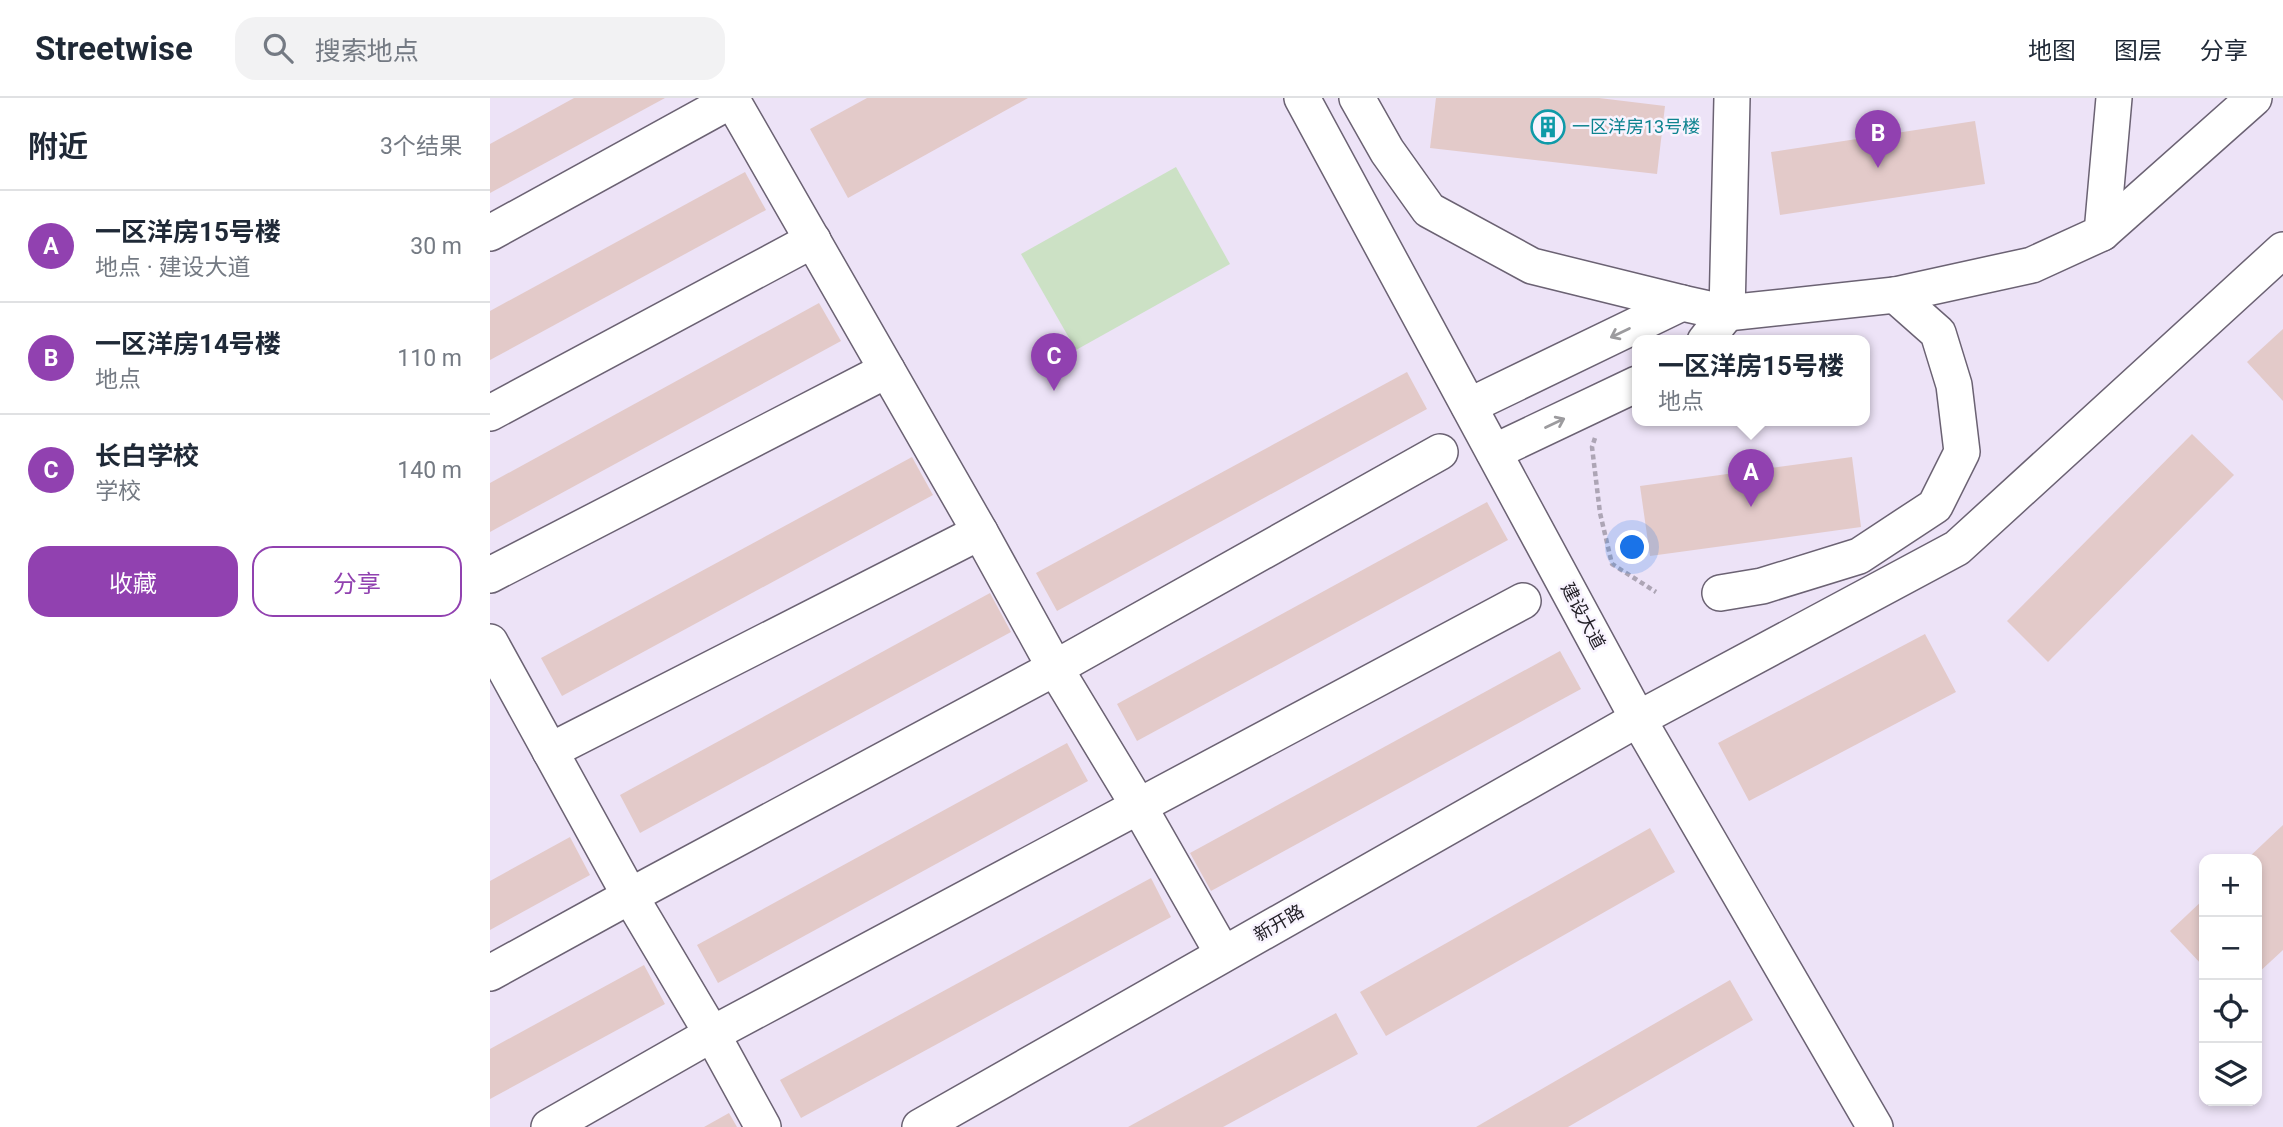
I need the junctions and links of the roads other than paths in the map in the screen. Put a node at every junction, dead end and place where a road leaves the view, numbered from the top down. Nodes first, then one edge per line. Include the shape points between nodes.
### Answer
1 (1303, 98) edge
2 (1357, 98) edge
3 (1732, 98) edge
4 (2114, 98) edge
5 (2254, 98) edge
6 (732, 99) edge
7 (490, 233) edge
8 (2102, 233) junction
9 (813, 240) junction
10 (2283, 250) edge
11 (1895, 295) junction
12 (1682, 303) junction
13 (1727, 313) junction
14 (1710, 335) edge
15 (887, 370) junction
16 (1632, 386) edge
17 (1469, 406) junction
18 (490, 413) edge
19 (1440, 452) dead end
20 (1494, 452) junction
21 (981, 532) junction
22 (490, 575) edge
23 (1720, 593) dead end
24 (1523, 601) dead end
25 (490, 642) edge
26 (1055, 668) junction
27 (1638, 719) junction
28 (550, 751) junction
29 (1138, 805) junction
30 (630, 896) junction
31 (1223, 954) junction
32 (490, 973) edge
33 (712, 1034) junction
34 (549, 1127) edge
35 (763, 1127) edge
36 (920, 1127) edge
37 (1875, 1127) edge

1 - 17 street, 建设大道
2 - 12 street via 1429,210 1532,266
3 - 13 street
4 - 8 street
5 - 8 street
6 - 7 street
6 - 9 street
8 - 11 street via 2032,265
9 - 15 street
9 - 18 street
10 - 27 street, 新开路 via 1958,548
11 - 13 street
11 - 23 street via 1938,333 1954,385 1962,453 1935,506 1859,556 1762,586
12 - 13 street
12 -> 17 street
13 - 14 street
15 - 21 street
15 - 22 street
20 -> 16 street
17 - 20 street, 建设大道
19 - 26 street
20 - 27 street, 建设大道
21 - 26 street
21 - 28 street
24 - 29 street
25 - 28 street
26 - 29 street
26 - 30 street
27 - 31 street, 新开路
27 - 37 street, 建设大道
28 - 30 street
29 - 31 street
29 - 33 street
30 - 32 street
30 - 33 street
31 - 36 street, 新开路
33 - 34 street
33 - 35 street

